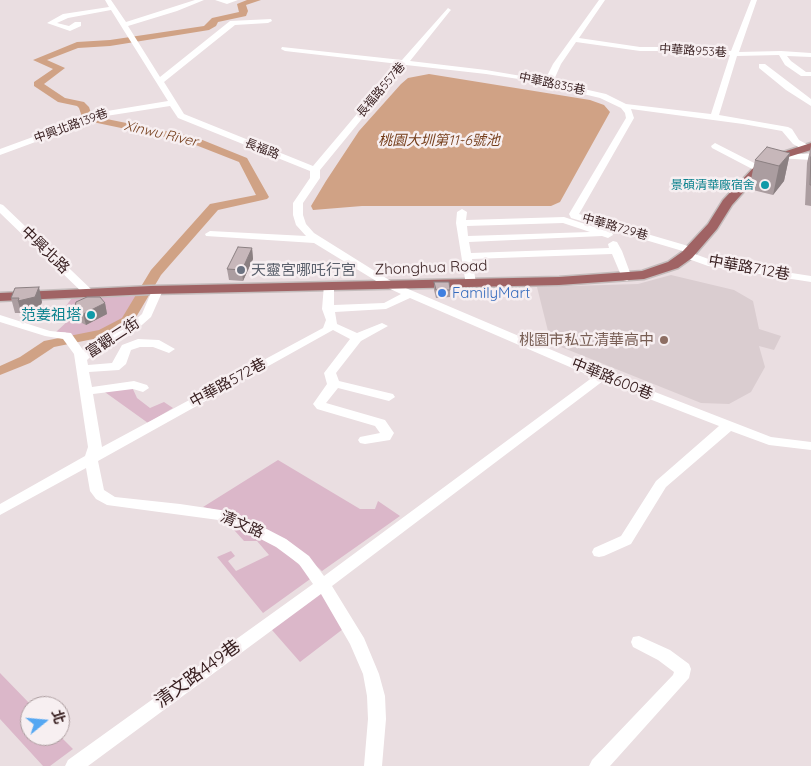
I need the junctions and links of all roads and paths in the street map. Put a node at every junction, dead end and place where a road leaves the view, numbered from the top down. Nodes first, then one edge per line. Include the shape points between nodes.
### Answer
1 (108, 0) edge
2 (201, 0) edge
3 (218, 0) edge
4 (235, 0) edge
5 (602, 0) edge
6 (754, 0) edge
7 (113, 8) junction
8 (448, 10) dead end
9 (268, 21) dead end
10 (78, 24) dead end
11 (124, 25) junction
12 (575, 40) junction
13 (285, 49) dead end
14 (734, 53) junction
15 (781, 53) junction
16 (811, 56) edge
17 (405, 63) junction
18 (775, 65) junction
19 (806, 71) edge
20 (160, 81) junction
21 (548, 83) junction
22 (173, 103) junction
23 (811, 103) edge
24 (624, 106) junction
25 (714, 118) junction
26 (715, 146) dead end
27 (810, 150) edge
28 (0, 152) edge
29 (759, 169) junction
30 (315, 170) junction
31 (0, 207) edge
32 (462, 212) dead end
33 (461, 224) junction
34 (210, 234) dead end
35 (608, 235) junction
36 (464, 239) junction
37 (317, 240) junction
38 (617, 251) junction
39 (689, 253) junction
40 (467, 256) junction
41 (627, 278) junction
42 (811, 279) edge
43 (470, 283) junction
44 (390, 286) junction
45 (328, 287) junction
46 (149, 290) junction
47 (90, 294) junction
48 (409, 294) junction
49 (0, 297) edge
50 (328, 309) junction
51 (0, 318) edge
52 (331, 325) junction
53 (382, 326) dead end
54 (356, 338) junction
55 (169, 348) dead end
56 (80, 359) junction
57 (115, 367) junction
58 (602, 376) junction
59 (333, 382) junction
60 (117, 387) junction
61 (143, 388) dead end
62 (87, 390) junction
63 (389, 397) dead end
64 (728, 426) junction
65 (365, 440) dead end
66 (811, 446) edge
67 (91, 460) junction
68 (0, 510) edge
69 (599, 552) dead end
70 (323, 584) junction
71 (639, 642) dead end
72 (74, 766) edge
73 (373, 766) edge
74 (598, 766) edge

1 - 7 street, 長福路
2 - 11 street
3 - 4 street
5 - 12 street
6 - 14 street
7 - 10 street via 66,16 51,23 70,29
7 - 11 street, 長福路
8 - 17 street, 長福路557巷
9 - 20 street via 233,23
11 - 20 street, 長福路
12 - 14 street, 中華路953巷 via 640,49
12 - 21 street
13 - 17 street, 中華路835巷
14 - 15 street, 中華路953巷
14 - 25 street
15 - 16 street, 中華路953巷
15 - 18 street
17 - 21 street, 中華路835巷 via 491,72
17 - 30 street, 長福路557巷
18 - 19 street
18 - 23 street via 780,79
20 - 22 street, 長福路
21 - 24 street, 中華路835巷 via 603,96
22 - 28 street, 中興北路139巷 via 114,111
22 - 30 street, 長福路 via 181,116 189,120
24 - 25 street, 中華路835巷
24 - 39 street, 中華路729巷 via 630,118 574,214
25 - 27 street, 中華路835巷 via 785,129 796,142
26 - 29 street
27 - 29 main road, Zhonghua Road via 781,156
29 - 39 main road, Zhonghua Road via 726,203 713,226
30 - 37 street via 315,178 298,203 298,215 301,225
31 - 47 street, 中興北路
32 - 33 street
33 - 35 street via 564,220
33 - 36 street
34 - 37 street
35 - 36 street
35 - 38 street
36 - 40 street
37 - 44 street
38 - 40 street
38 - 41 street
39 - 41 main road, Zhonghua Road via 673,265
39 - 42 street, 中華路712巷 via 712,264
40 - 43 street
41 - 43 main road, Zhonghua Road
43 - 44 main road, Zhonghua Road
44 - 45 main road, Zhonghua Road
44 - 48 street, 中華路600巷
45 - 46 main road, Zhonghua Road
45 - 50 street
46 - 47 main road, Zhonghua Road
46 - 56 street, 富觀二街 via 147,315 130,330 95,346
47 - 49 main road, Zhonghua Road
48 - 50 street via 386,306
48 - 58 street, 中華路600巷
50 - 52 street
51 - 56 street via 68,337
52 - 54 street
52 - 67 street, 中華路572巷
53 - 54 street
54 - 59 street via 330,373
55 - 57 street via 155,343 138,343 126,348 120,364
56 - 57 street
56 - 62 street, 清文路
57 - 60 street
58 - 64 street, 中華路600巷
58 - 70 street, 清文路449巷
59 - 63 street
59 - 65 street via 320,405 380,423 387,433 385,437
60 - 61 street via 134,385
60 - 62 street
62 - 67 street, 清文路 via 95,447
64 - 66 street, 中華路600巷 via 769,441
64 - 69 street via 660,484 626,540
67 - 68 street, 中華路572巷
67 - 70 street, 清文路 via 97,491 112,502 229,516 281,543 304,560
70 - 72 street, 清文路449巷
70 - 73 street, 清文路 via 358,643 371,674 377,719
71 - 74 street via 683,669 682,678

